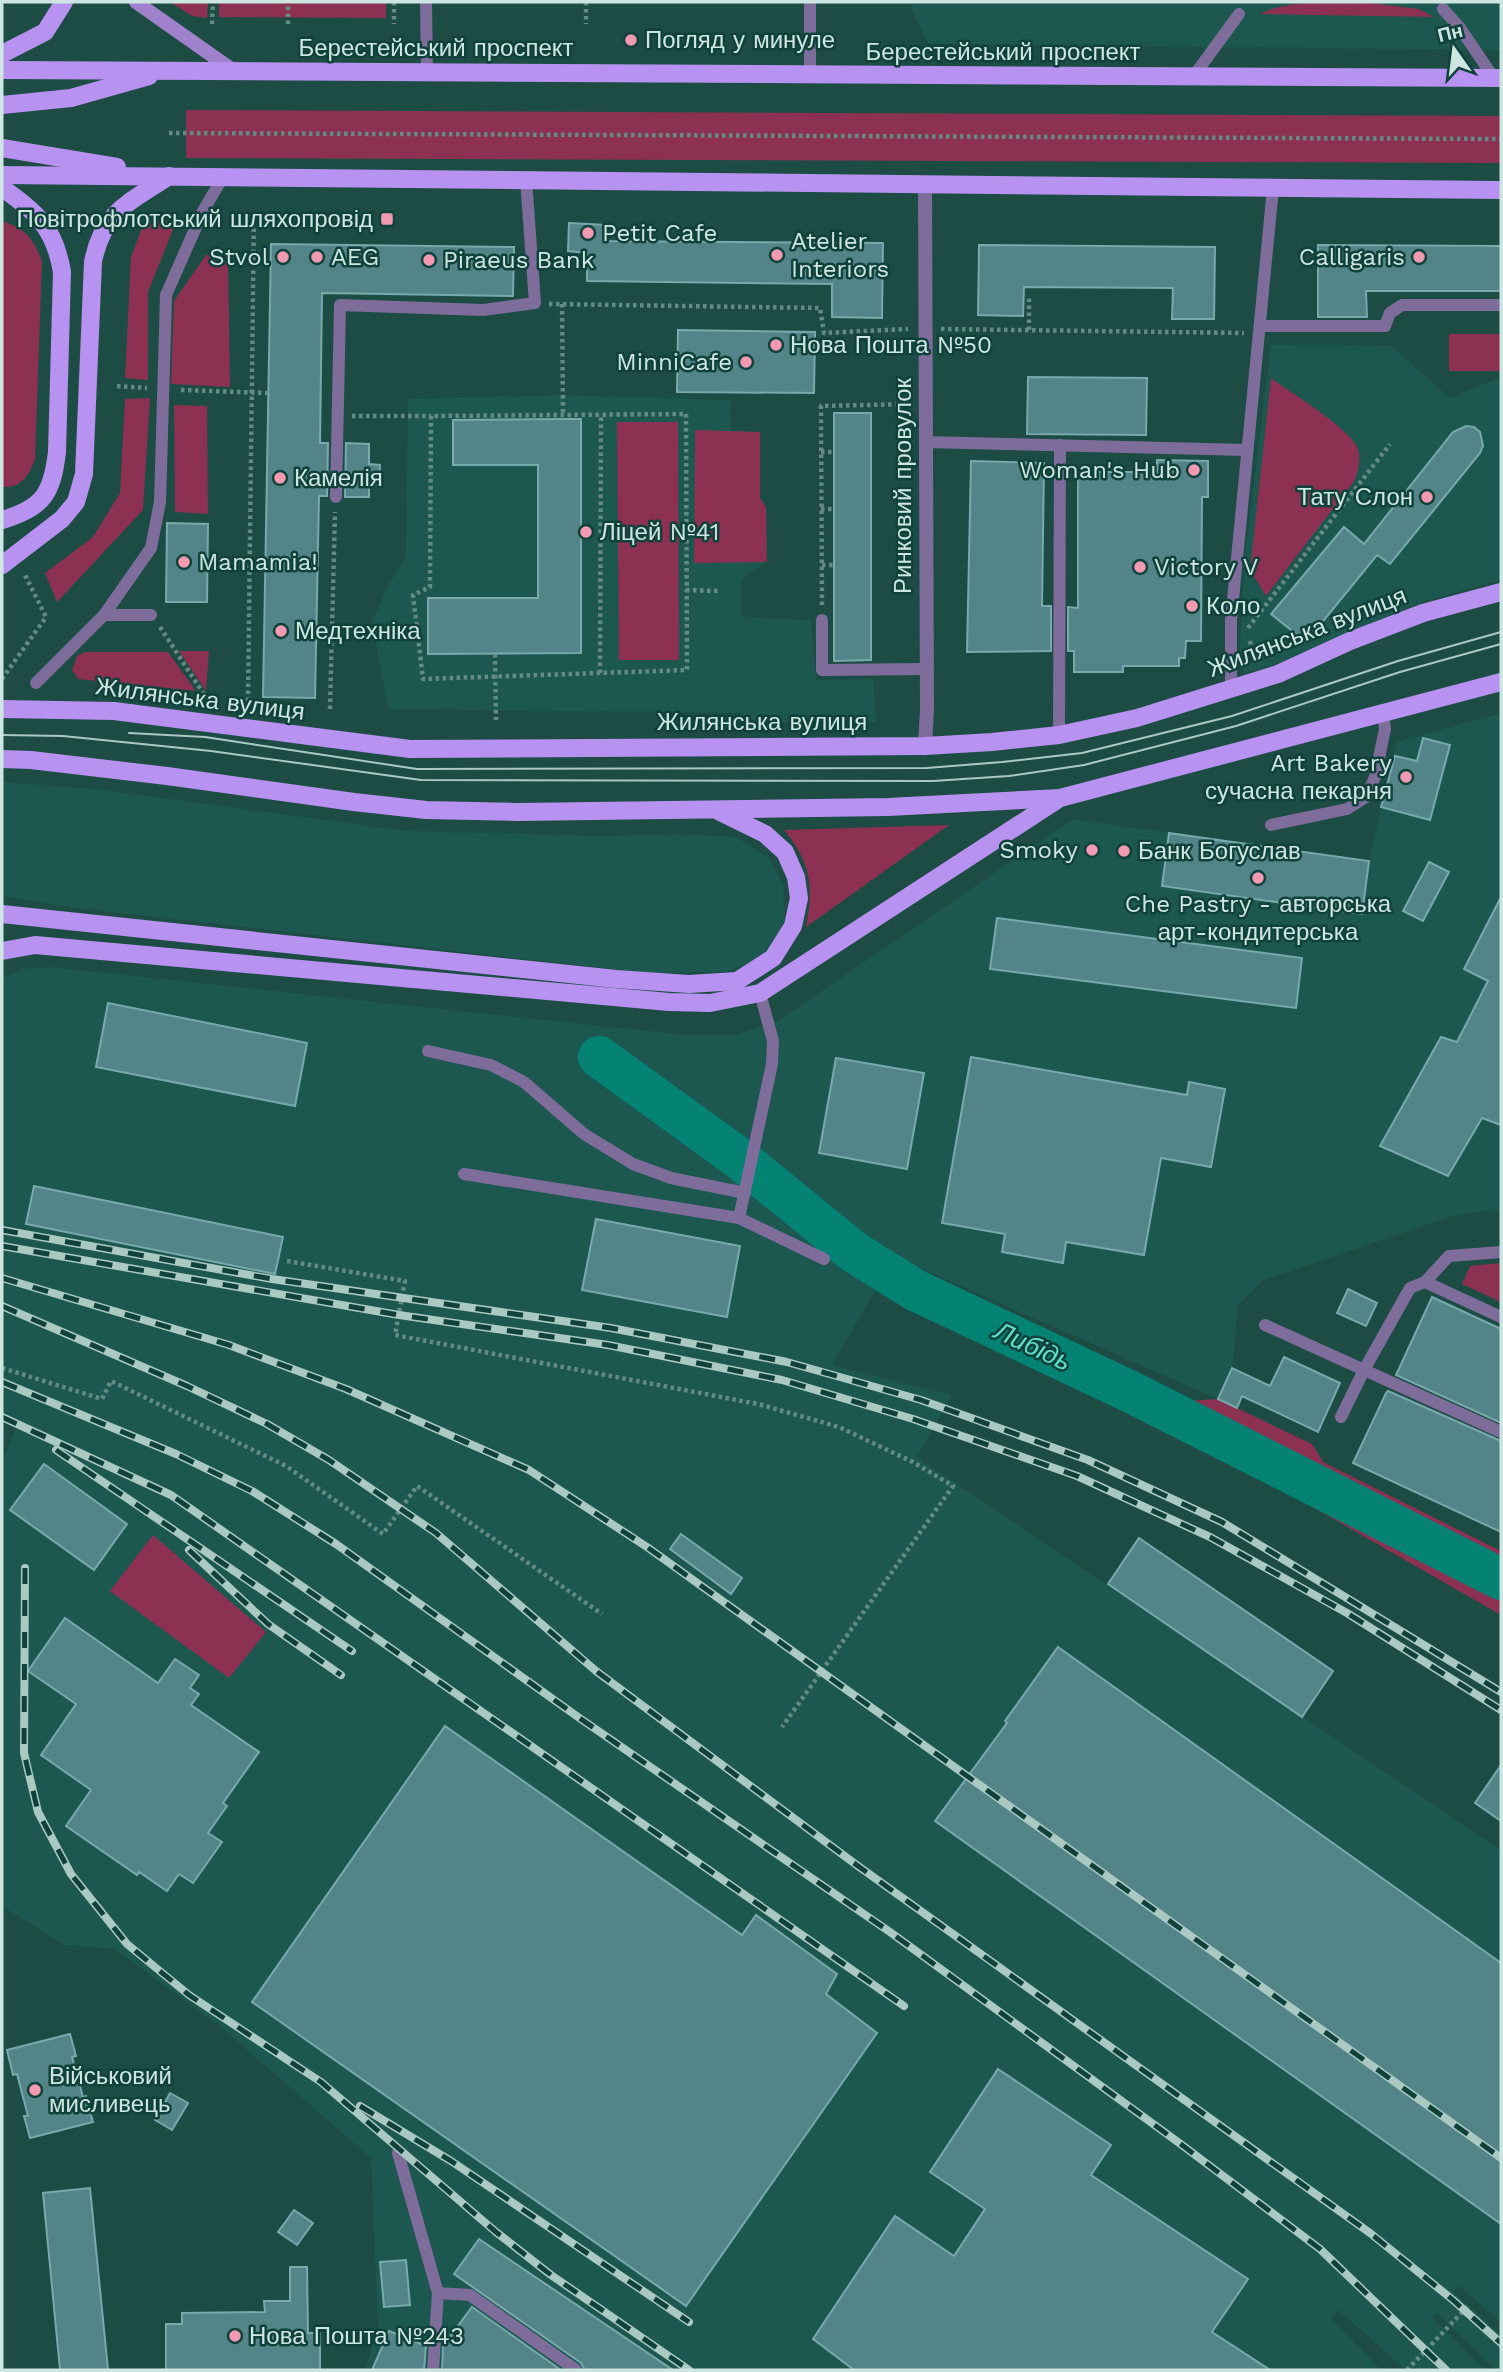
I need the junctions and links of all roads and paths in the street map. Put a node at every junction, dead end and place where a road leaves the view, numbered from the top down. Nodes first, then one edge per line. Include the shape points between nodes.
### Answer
1 (64, 2) edge
2 (136, 2) edge
3 (212, 2) edge
4 (288, 2) edge
5 (394, 2) edge
6 (426, 2) edge
7 (586, 2) edge
8 (810, 2) edge
9 (1443, 9) dead end
10 (1239, 14) dead end
11 (212, 24) dead end
12 (288, 24) dead end
13 (394, 24) dead end
14 (586, 24) dead end
15 (2, 54) edge
16 (2, 70) edge
17 (169, 71) junction
18 (234, 71) junction
19 (427, 72) junction
20 (810, 75) junction
21 (1193, 77) junction
22 (1498, 78) edge
23 (2, 105) edge
24 (169, 133) dead end
25 (1501, 139) edge
26 (2, 148) edge
27 (2, 176) edge
28 (169, 176) junction
29 (223, 177) junction
30 (526, 180) junction
31 (925, 184) junction
32 (2, 188) edge
33 (1273, 188) junction
34 (1501, 190) edge
35 (254, 211) dead end
36 (1030, 297) dead end
37 (535, 303) junction
38 (562, 304) junction
39 (1501, 305) edge
40 (925, 328) junction
41 (1029, 330) junction
42 (1259, 330) junction
43 (117, 386) dead end
44 (163, 389) junction
45 (252, 393) junction
46 (268, 393) dead end
47 (925, 404) junction
48 (564, 415) junction
49 (601, 415) junction
50 (337, 416) junction
51 (431, 416) junction
52 (925, 442) junction
53 (1390, 444) dead end
54 (1060, 445) junction
55 (1247, 450) junction
56 (821, 452) junction
57 (834, 453) dead end
58 (336, 497) joint
59 (821, 509) junction
60 (834, 509) dead end
61 (2, 520) edge
62 (2, 565) edge
63 (822, 565) junction
64 (834, 565) dead end
65 (25, 575) dead end
66 (686, 590) junction
67 (719, 591) dead end
68 (1501, 592) edge
69 (104, 615) junction
70 (151, 615) joint
71 (822, 620) joint
72 (495, 653) dead end
73 (1255, 664) dead end
74 (926, 669) junction
75 (600, 673) junction
76 (495, 676) junction
77 (2, 679) edge
78 (1501, 682) edge
79 (36, 683) dead end
80 (1231, 690) junction
81 (205, 696) dead end
82 (248, 701) dead end
83 (2, 709) edge
84 (330, 709) dead end
85 (1383, 713) junction
86 (496, 720) dead end
87 (1059, 735) junction
88 (925, 746) junction
89 (2, 759) edge
90 (1060, 798) junction
91 (713, 809) junction
92 (1271, 825) dead end
93 (2, 914) edge
94 (2, 951) edge
95 (760, 993) junction
96 (428, 1051) dead end
97 (464, 1174) dead end
98 (745, 1194) junction
99 (739, 1218) junction
100 (1501, 1252) edge
101 (824, 1259) dead end
102 (287, 1261) dead end
103 (1425, 1282) junction
104 (1501, 1317) edge
105 (1265, 1325) dead end
106 (2, 1368) edge
107 (1364, 1370) junction
108 (1341, 1417) dead end
109 (1501, 1432) edge
110 (602, 1614) dead end
111 (782, 1727) dead end
112 (398, 2153) dead end
113 (438, 2293) junction
114 (1468, 2306) dead end
115 (433, 2370) edge
116 (576, 2370) edge
117 (1407, 2370) edge

1 - 15 main road via 45,32
2 - 18 main road
3 - 11 path
4 - 12 path
5 - 13 path
6 - 19 lane
7 - 14 path
8 - 20 lane
9 - 22 lane
10 - 21 lane
16 - 17 main road, Берестейський проспект
17 - 18 main road, Берестейський проспект
17 - 23 main road, Берестейський проспект via 71,98
18 - 19 main road, Берестейський проспект
19 - 20 main road, Берестейський проспект
20 - 21 main road, Берестейський проспект
21 - 22 main road, Берестейський проспект
24 - 25 path
26 - 28 main road
27 - 28 main road
28 - 29 main road
28 - 62 main road via 118,210 97,242 84,474 76,502 62,519
29 - 30 main road
29 - 44 lane via 166,295
30 - 31 main road
30 - 37 lane
31 - 33 main road
31 - 40 street, Ринковий провулок
32 - 61 main road via 46,225 58,247 62,272 54,478 44,498 25,513
33 - 34 main road
33 - 42 lane
35 - 45 path
36 - 41 path
37 - 38 path
37 - 50 lane via 483,310 340,305
38 - 40 path via 820,308 824,333
38 - 48 path
39 - 42 lane via 1402,305 1390,313 1385,326
40 - 41 path
40 - 47 street, Ринковий провулок
41 - 42 path
42 - 55 lane
43 - 44 path
44 - 45 path
44 - 69 lane via 160,502 151,548
45 - 46 path
45 - 82 path
47 - 52 street, Ринковий провулок
47 - 56 path via 821,406
48 - 49 path
48 - 51 path
49 - 66 path via 686,414
49 - 75 path
50 - 51 path
50 - 58 lane
51 - 76 path via 430,587 413,595 423,679
52 - 54 lane
52 - 74 street, Ринковий провулок
53 - 73 path via 1248,629
54 - 55 lane
54 - 87 lane
55 - 80 lane via 1230,635
56 - 57 path
56 - 59 path
58 - 84 path
59 - 60 path
59 - 63 path
63 - 64 path
63 - 71 path
65 - 77 path via 46,617
66 - 67 path
66 - 75 path via 687,670
68 - 80 main road, Жилянська вулиця via 1423,613
69 - 70 lane
69 - 79 lane
70 - 81 path
71 - 74 lane via 822,670
72 - 76 path
74 - 88 street, Ринковий провулок
75 - 76 path
76 - 86 path
78 - 85 main road
80 - 87 main road, Жилянська вулиця via 1138,718
83 - 88 main road, Жилянська вулиця via 114,711 410,749
85 - 90 main road
85 - 92 lane via 1385,729 1366,797 1347,809
87 - 88 main road, Жилянська вулиця
89 - 91 main road via 426,810
90 - 91 main road via 888,807
90 - 95 main road
91 - 93 main road via 765,834 785,852 799,898 793,926 773,958 737,981 689,984 616,979
94 - 95 main road via 34,945 669,1002 710,1003
95 - 98 lane via 773,1041 772,1064
96 - 98 lane via 491,1065 524,1082 583,1133 633,1164 671,1178
97 - 99 lane
98 - 99 lane
99 - 101 lane
100 - 103 lane via 1449,1256
102 - 111 path via 405,1281 395,1335 758,1404 839,1427 953,1486
103 - 104 lane
103 - 107 lane via 1410,1288
105 - 107 lane
106 - 110 path via 102,1399 111,1381 286,1466 383,1534 416,1486
107 - 108 lane
107 - 109 lane
112 - 113 lane
113 - 115 lane
113 - 116 lane via 470,2295
114 - 117 path

